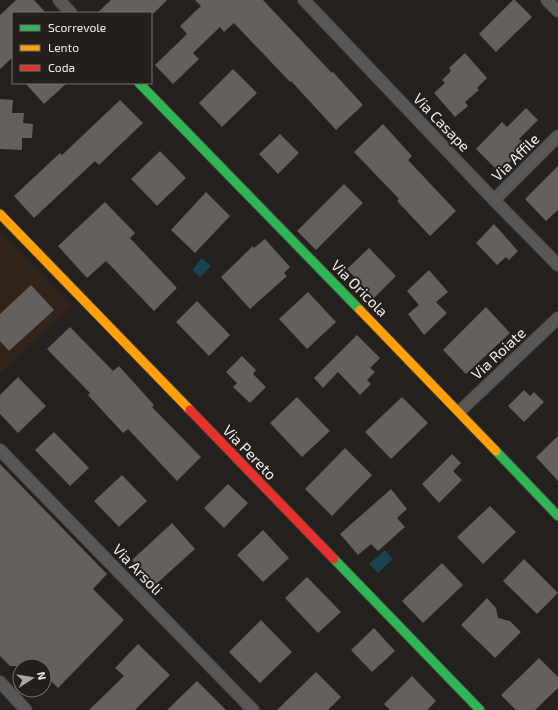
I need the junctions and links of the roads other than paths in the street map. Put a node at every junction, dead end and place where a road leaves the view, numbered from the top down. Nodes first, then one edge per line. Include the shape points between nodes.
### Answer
1 (59, 0) edge
2 (304, 0) edge
3 (548, 0) edge
4 (558, 11) edge
5 (70, 12) edge
6 (140, 84) edge
7 (558, 136) edge
8 (494, 200) junction
9 (0, 214) edge
10 (558, 265) edge
11 (558, 318) edge
12 (460, 411) junction
13 (0, 450) edge
14 (558, 516) edge
15 (0, 682) edge
16 (26, 710) edge
17 (253, 710) edge
18 (480, 710) edge

1 - 5 street
2 - 8 street, Via Casape
3 - 4 street
6 - 12 street, Via Oricola
7 - 8 street, Via Affile
8 - 10 street, Via Casape
9 - 18 street, Via Pereto
11 - 12 street, Via Roiate
12 - 14 street, Via Oricola
13 - 17 street, Via Arsoli
15 - 16 street

